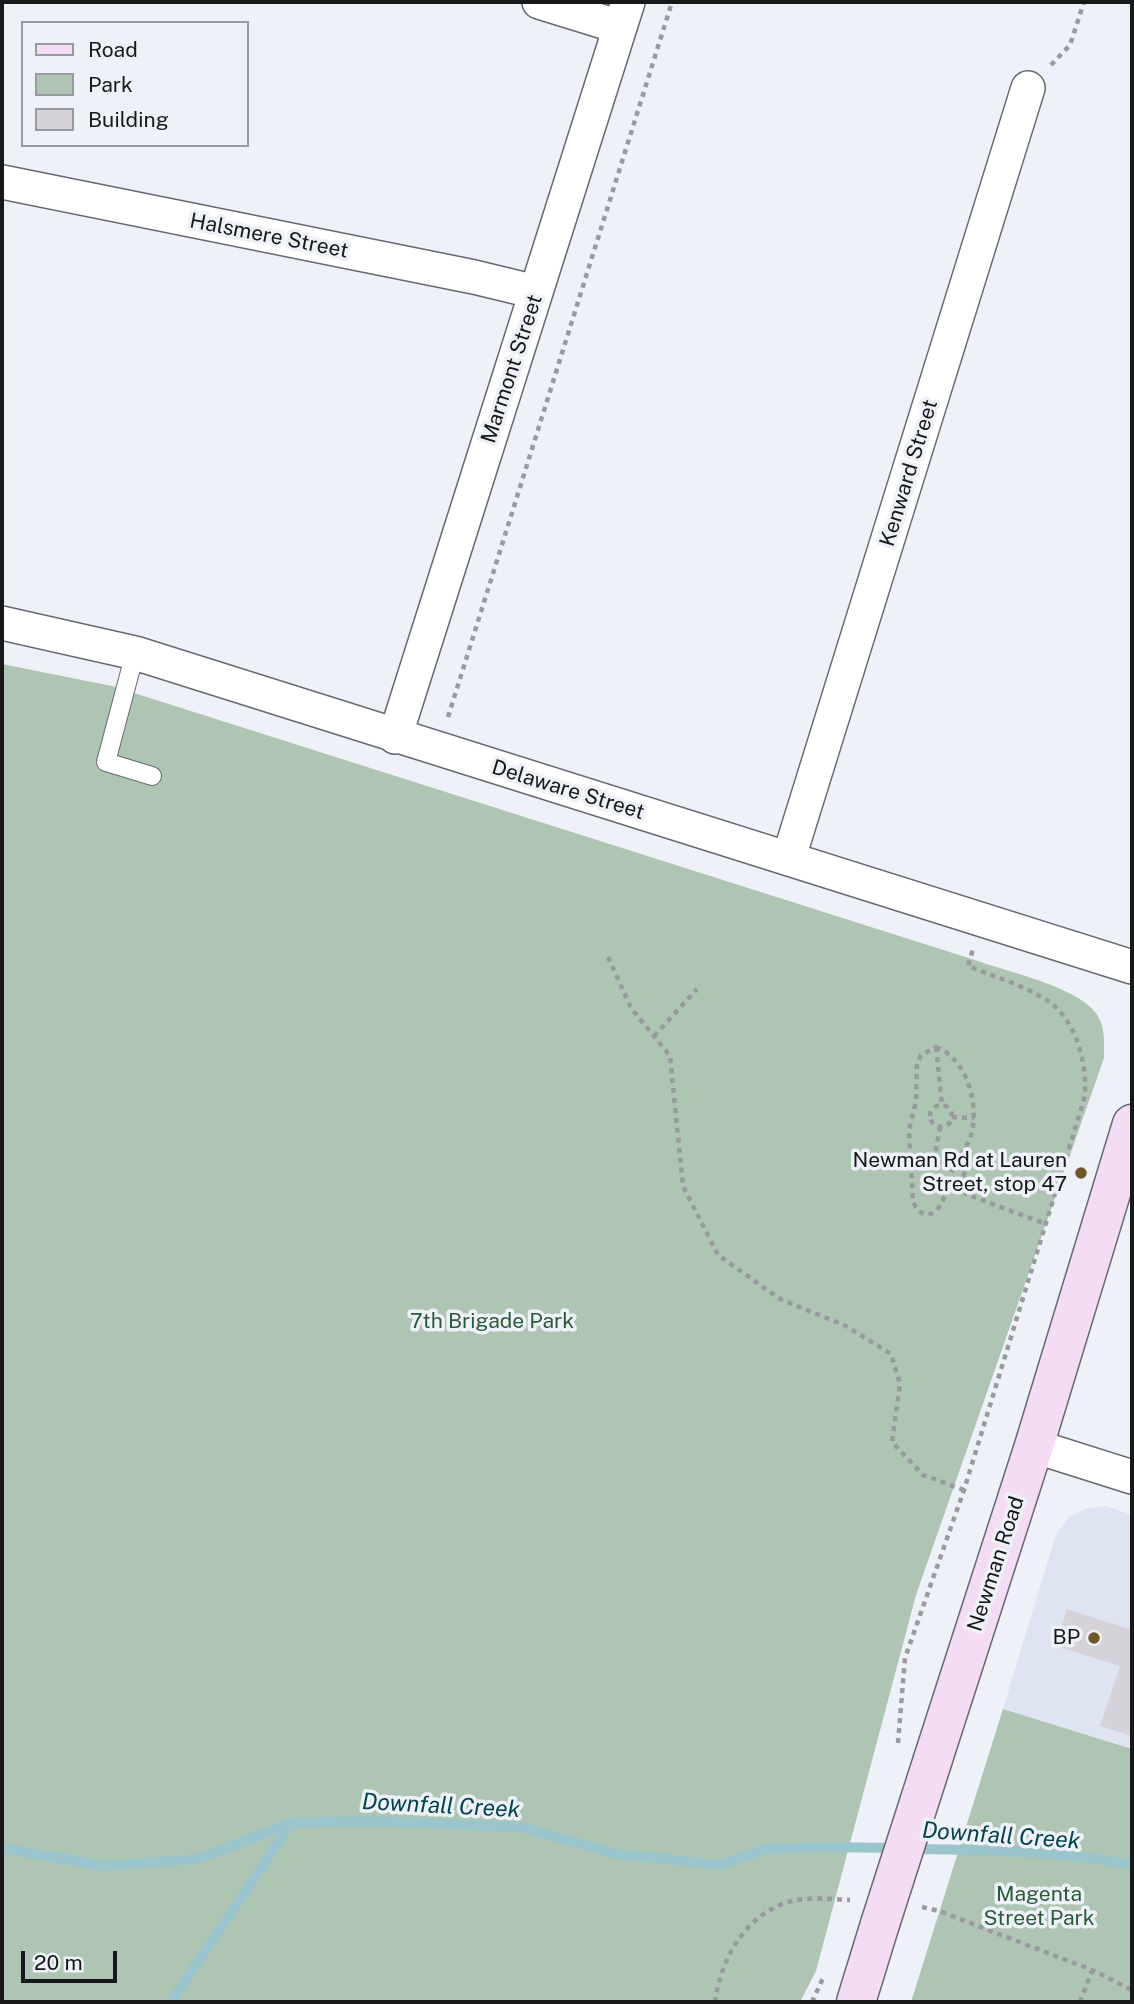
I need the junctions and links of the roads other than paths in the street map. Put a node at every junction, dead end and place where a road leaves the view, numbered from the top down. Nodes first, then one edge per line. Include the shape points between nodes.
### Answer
1 (539, 2) edge
2 (624, 15) edge
3 (1028, 89) road end
4 (2, 182) edge
5 (536, 292) junction
6 (2, 624) edge
7 (135, 653) junction
8 (395, 737) junction
9 (152, 776) dead end
10 (789, 857) junction
11 (1132, 967) edge
12 (1132, 1124) edge
13 (1034, 1446) junction
14 (1132, 1477) edge
15 (856, 2002) edge

1 - 2 street
2 - 5 street, Marmont Street
3 - 10 street, Kenward Street
4 - 5 street, Halsmere Street
5 - 8 street, Marmont Street
6 - 7 street, Delaware Street
7 - 8 street, Delaware Street
7 - 9 lane via 106,762
8 - 10 street, Delaware Street
10 - 11 street, Delaware Street
12 - 13 main road, Newman Road
13 - 14 street
13 - 15 main road, Newman Road, bridge via 915,1753 880,1924

